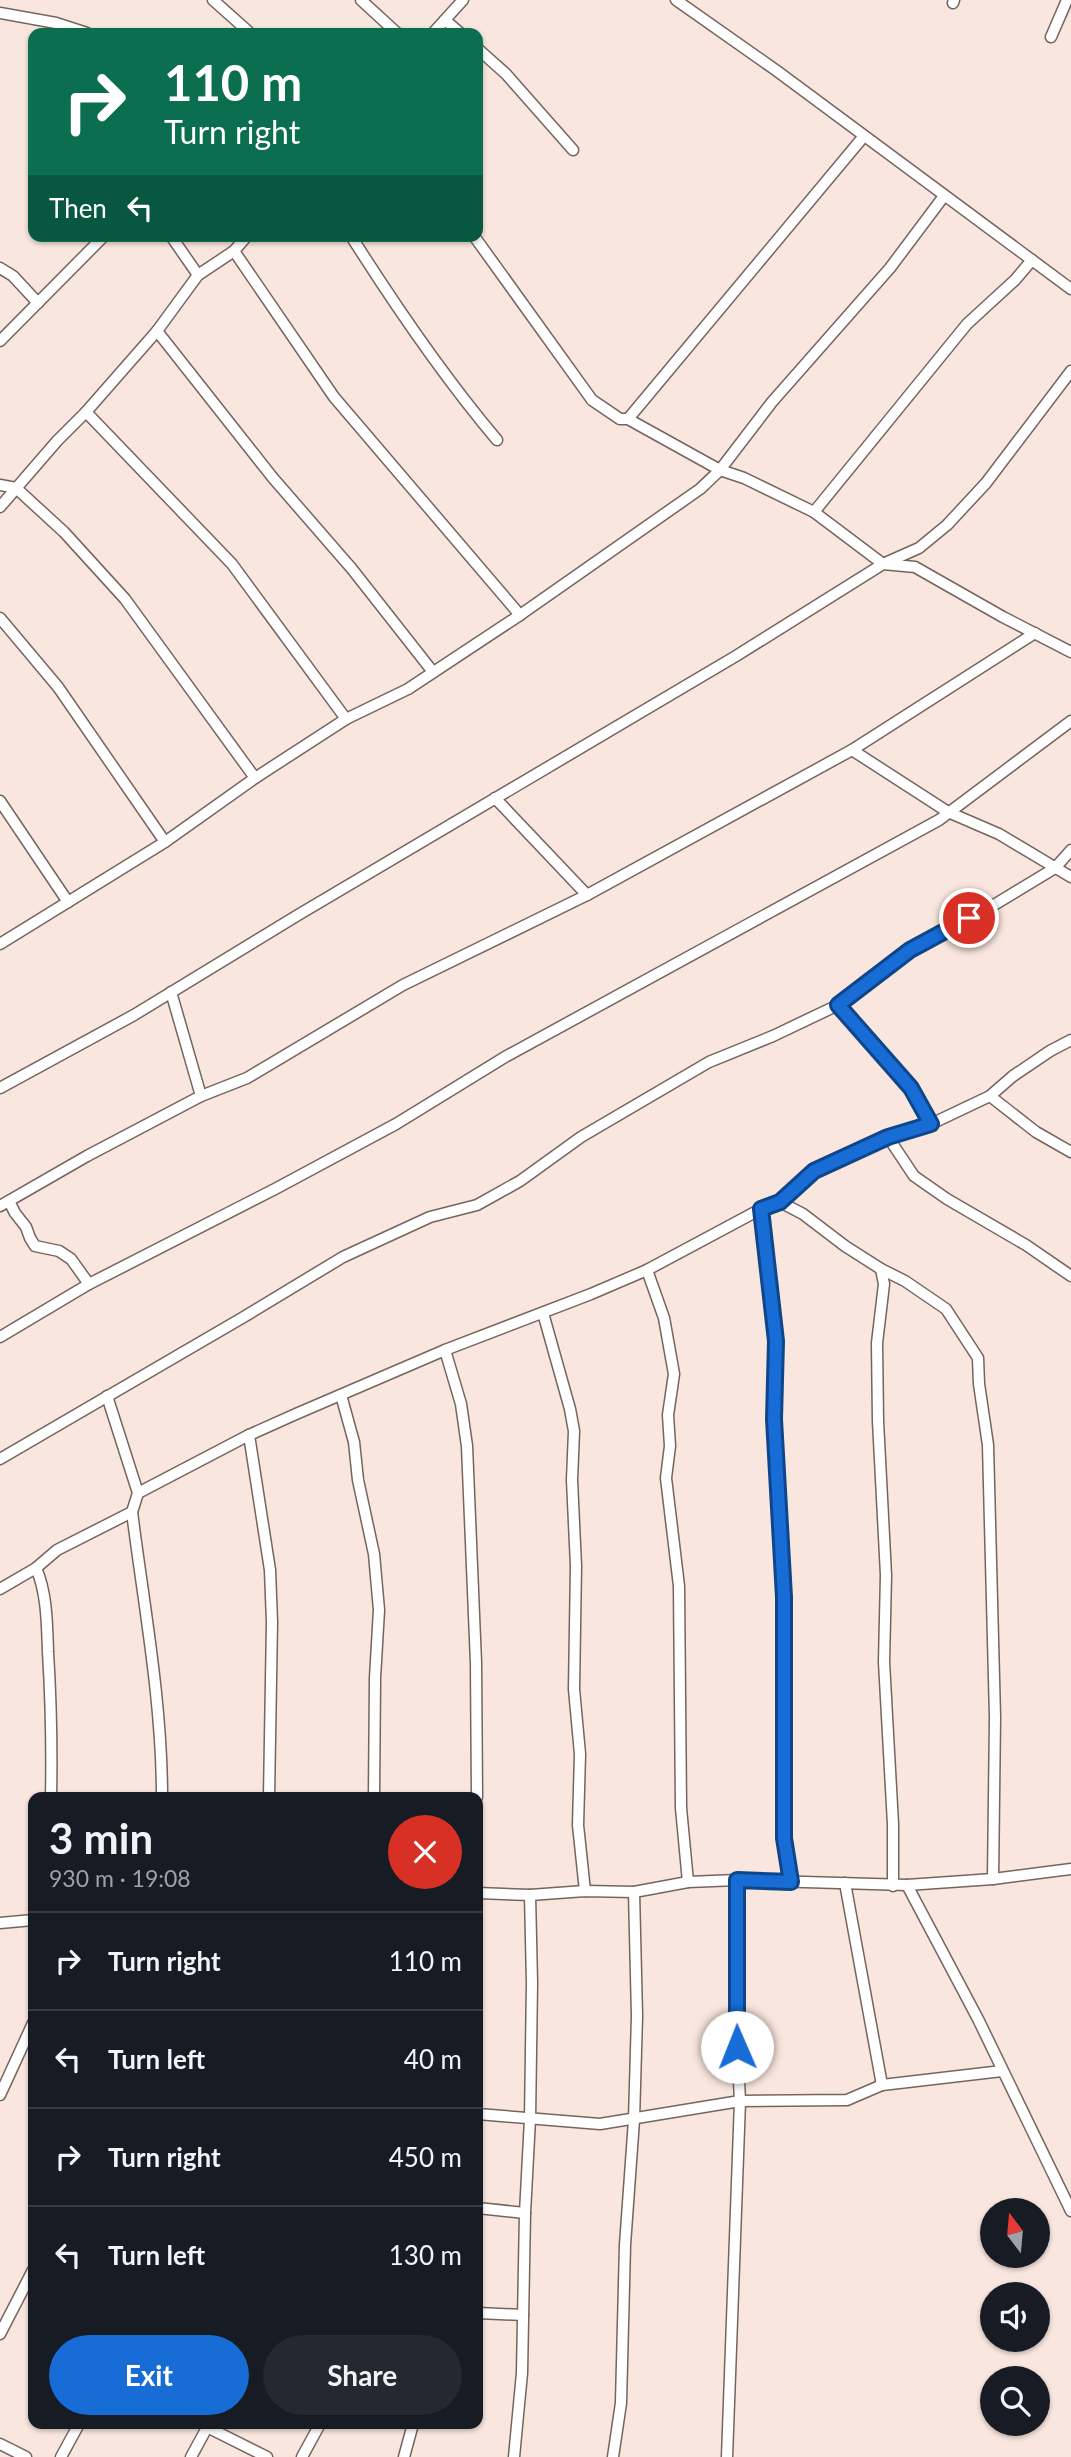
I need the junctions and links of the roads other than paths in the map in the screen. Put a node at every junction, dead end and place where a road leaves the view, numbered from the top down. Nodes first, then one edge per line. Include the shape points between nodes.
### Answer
1 (212, 0) edge
2 (361, 0) edge
3 (463, 0) edge
4 (676, 0) edge
5 (1067, 0) edge
6 (0, 13) edge
7 (445, 20) junction
8 (72, 28) edge
9 (244, 28) edge
10 (392, 28) edge
11 (438, 28) edge
12 (454, 28) edge
13 (1051, 37) dead end
14 (483, 53) edge
15 (864, 136) junction
16 (573, 150) dead end
17 (944, 196) junction
18 (98, 242) edge
19 (176, 242) edge
20 (242, 242) edge
21 (355, 242) edge
22 (478, 242) edge
23 (234, 251) junction
24 (1032, 260) junction
25 (0, 268) edge
26 (198, 275) junction
27 (1071, 289) edge
28 (38, 303) junction
29 (157, 331) junction
30 (0, 341) edge
31 (1071, 372) edge
32 (86, 412) junction
33 (628, 419) junction
34 (497, 440) dead end
35 (720, 470) junction
36 (0, 485) edge
37 (16, 488) junction
38 (0, 507) edge
39 (814, 512) junction
40 (883, 564) junction
41 (520, 615) junction
42 (0, 618) edge
43 (1035, 633) junction
44 (1071, 652) edge
45 (433, 672) junction
46 (345, 719) junction
47 (1071, 721) edge
48 (852, 750) junction
49 (255, 778) junction
50 (495, 798) junction
51 (0, 801) edge
52 (948, 812) junction
53 (165, 842) junction
54 (1071, 850) edge
55 (1055, 868) junction
56 (1071, 877) edge
57 (587, 895) junction
58 (68, 902) junction
59 (0, 944) edge
60 (171, 992) junction
61 (838, 1005) junction
62 (1071, 1040) edge
63 (0, 1088) edge
64 (201, 1096) junction
65 (990, 1096) junction
66 (931, 1124) junction
67 (888, 1137) junction
68 (1071, 1152) edge
69 (780, 1202) junction
70 (4, 1204) edge
71 (761, 1209) junction
72 (881, 1269) junction
73 (647, 1270) junction
74 (1071, 1276) edge
75 (89, 1284) junction
76 (543, 1312) junction
77 (0, 1337) edge
78 (445, 1350) junction
79 (341, 1395) junction
80 (107, 1396) junction
81 (249, 1435) junction
82 (0, 1459) edge
83 (138, 1493) junction
84 (132, 1512) junction
85 (36, 1567) junction
86 (0, 1589) edge
87 (51, 1792) edge
88 (162, 1792) edge
89 (269, 1792) edge
90 (374, 1792) edge
91 (477, 1792) edge
92 (1071, 1868) edge
93 (993, 1879) junction
94 (737, 1880) junction
95 (688, 1882) junction
96 (791, 1882) junction
97 (845, 1883) junction
98 (907, 1885) junction
99 (893, 1886) junction
100 (584, 1891) junction
101 (634, 1892) junction
102 (483, 1893) edge
103 (530, 1895) junction
104 (28, 1920) edge
105 (0, 1923) edge
106 (28, 2034) edge
107 (1002, 2071) junction
108 (882, 2085) junction
109 (0, 2095) edge
110 (740, 2101) junction
111 (483, 2114) edge
112 (530, 2119) junction
113 (634, 2120) junction
114 (483, 2209) edge
115 (1071, 2211) edge
116 (525, 2213) junction
117 (28, 2280) edge
118 (483, 2313) edge
119 (523, 2315) junction
120 (0, 2334) edge
121 (76, 2429) edge
122 (206, 2429) edge
123 (214, 2429) edge
124 (317, 2429) edge
125 (412, 2429) edge
126 (0, 2444) edge
127 (26, 2457) edge
128 (61, 2457) edge
129 (191, 2457) edge
130 (267, 2457) edge
131 (302, 2457) edge
132 (404, 2457) edge
133 (513, 2457) edge
134 (613, 2457) edge
135 (727, 2457) edge

1 - 9 street
2 - 10 street
3 - 7 street
4 - 15 street
5 - 13 street
6 - 8 street
7 - 11 street
7 - 12 street
14 - 16 street
15 - 17 street
15 - 33 street
17 - 24 street
17 - 35 street via 890,268 772,402
18 - 28 street
19 - 26 street
20 - 23 street
21 - 34 street via 452,386
22 - 33 street via 592,400 620,419
23 - 26 street
23 - 41 street via 334,397
24 - 27 street
24 - 39 street via 967,324
25 - 28 street
26 - 29 street
28 - 30 street
29 - 32 street
29 - 45 street
31 - 40 street via 986,483 947,525 919,548
32 - 37 street
32 - 46 street via 232,564
33 - 35 street
35 - 39 street
35 - 41 street via 700,489
36 - 37 street
37 - 38 street
37 - 49 street via 125,599
39 - 40 street
40 - 43 street via 915,567
40 - 50 street
41 - 45 street
42 - 53 street via 58,687
43 - 44 street
43 - 48 street
45 - 46 street
46 - 49 street
47 - 52 street
48 - 52 street
48 - 57 street
49 - 53 street
50 - 57 street
50 - 60 street
51 - 58 street
52 - 55 street via 999,834
52 - 75 street via 505,1057 396,1124
53 - 58 street
54 - 55 street
55 - 56 street
55 - 61 street via 910,950
57 - 64 street via 403,985 247,1078
58 - 59 street
60 - 63 street
60 - 64 street
61 - 66 street via 911,1088
61 - 80 street via 709,1062 477,1205 430,1217 343,1256
62 - 65 street
64 - 70 street
65 - 66 street
65 - 68 street
66 - 67 street
67 - 69 street via 814,1171
67 - 74 street via 914,1175
69 - 71 street
69 - 72 street
70 - 75 street via 26,1227 35,1246 71,1259
71 - 73 street
71 - 96 street via 776,1341 774,1419 784,1597 784,1838
72 - 93 street via 946,1309 978,1359 988,1459 995,1717
72 - 99 street via 878,1421
73 - 76 street
73 - 95 street via 664,1318 674,1374 666,1478 679,1586 681,1808
75 - 77 street
76 - 78 street
76 - 100 street via 574,1431 574,1689
78 - 79 street
78 - 91 street via 461,1404 467,1446
79 - 81 street
79 - 90 street via 374,1554 379,1610
80 - 82 street
80 - 83 street
81 - 83 street
81 - 89 street via 270,1570
83 - 84 street
84 - 85 street via 57,1550
84 - 88 street via 157,1690
85 - 86 street
85 - 87 street via 47,1635
92 - 93 street
93 - 98 street
94 - 95 street
94 - 96 street
94 - 110 street
95 - 101 street
96 - 97 street
97 - 99 street
97 - 108 street
98 - 99 street
98 - 107 street
100 - 101 street
100 - 103 street
101 - 113 street
102 - 103 street
103 - 112 street
104 - 105 street
106 - 109 street
107 - 108 street
107 - 115 street
108 - 110 street via 847,2100
110 - 113 street
110 - 135 street
111 - 112 street
112 - 113 street via 600,2124
112 - 116 street
113 - 134 street via 621,2403
114 - 116 street
116 - 119 street
117 - 120 street
118 - 119 street
119 - 133 street
121 - 128 street
122 - 129 street
123 - 130 street
124 - 131 street
125 - 132 street
126 - 127 street

